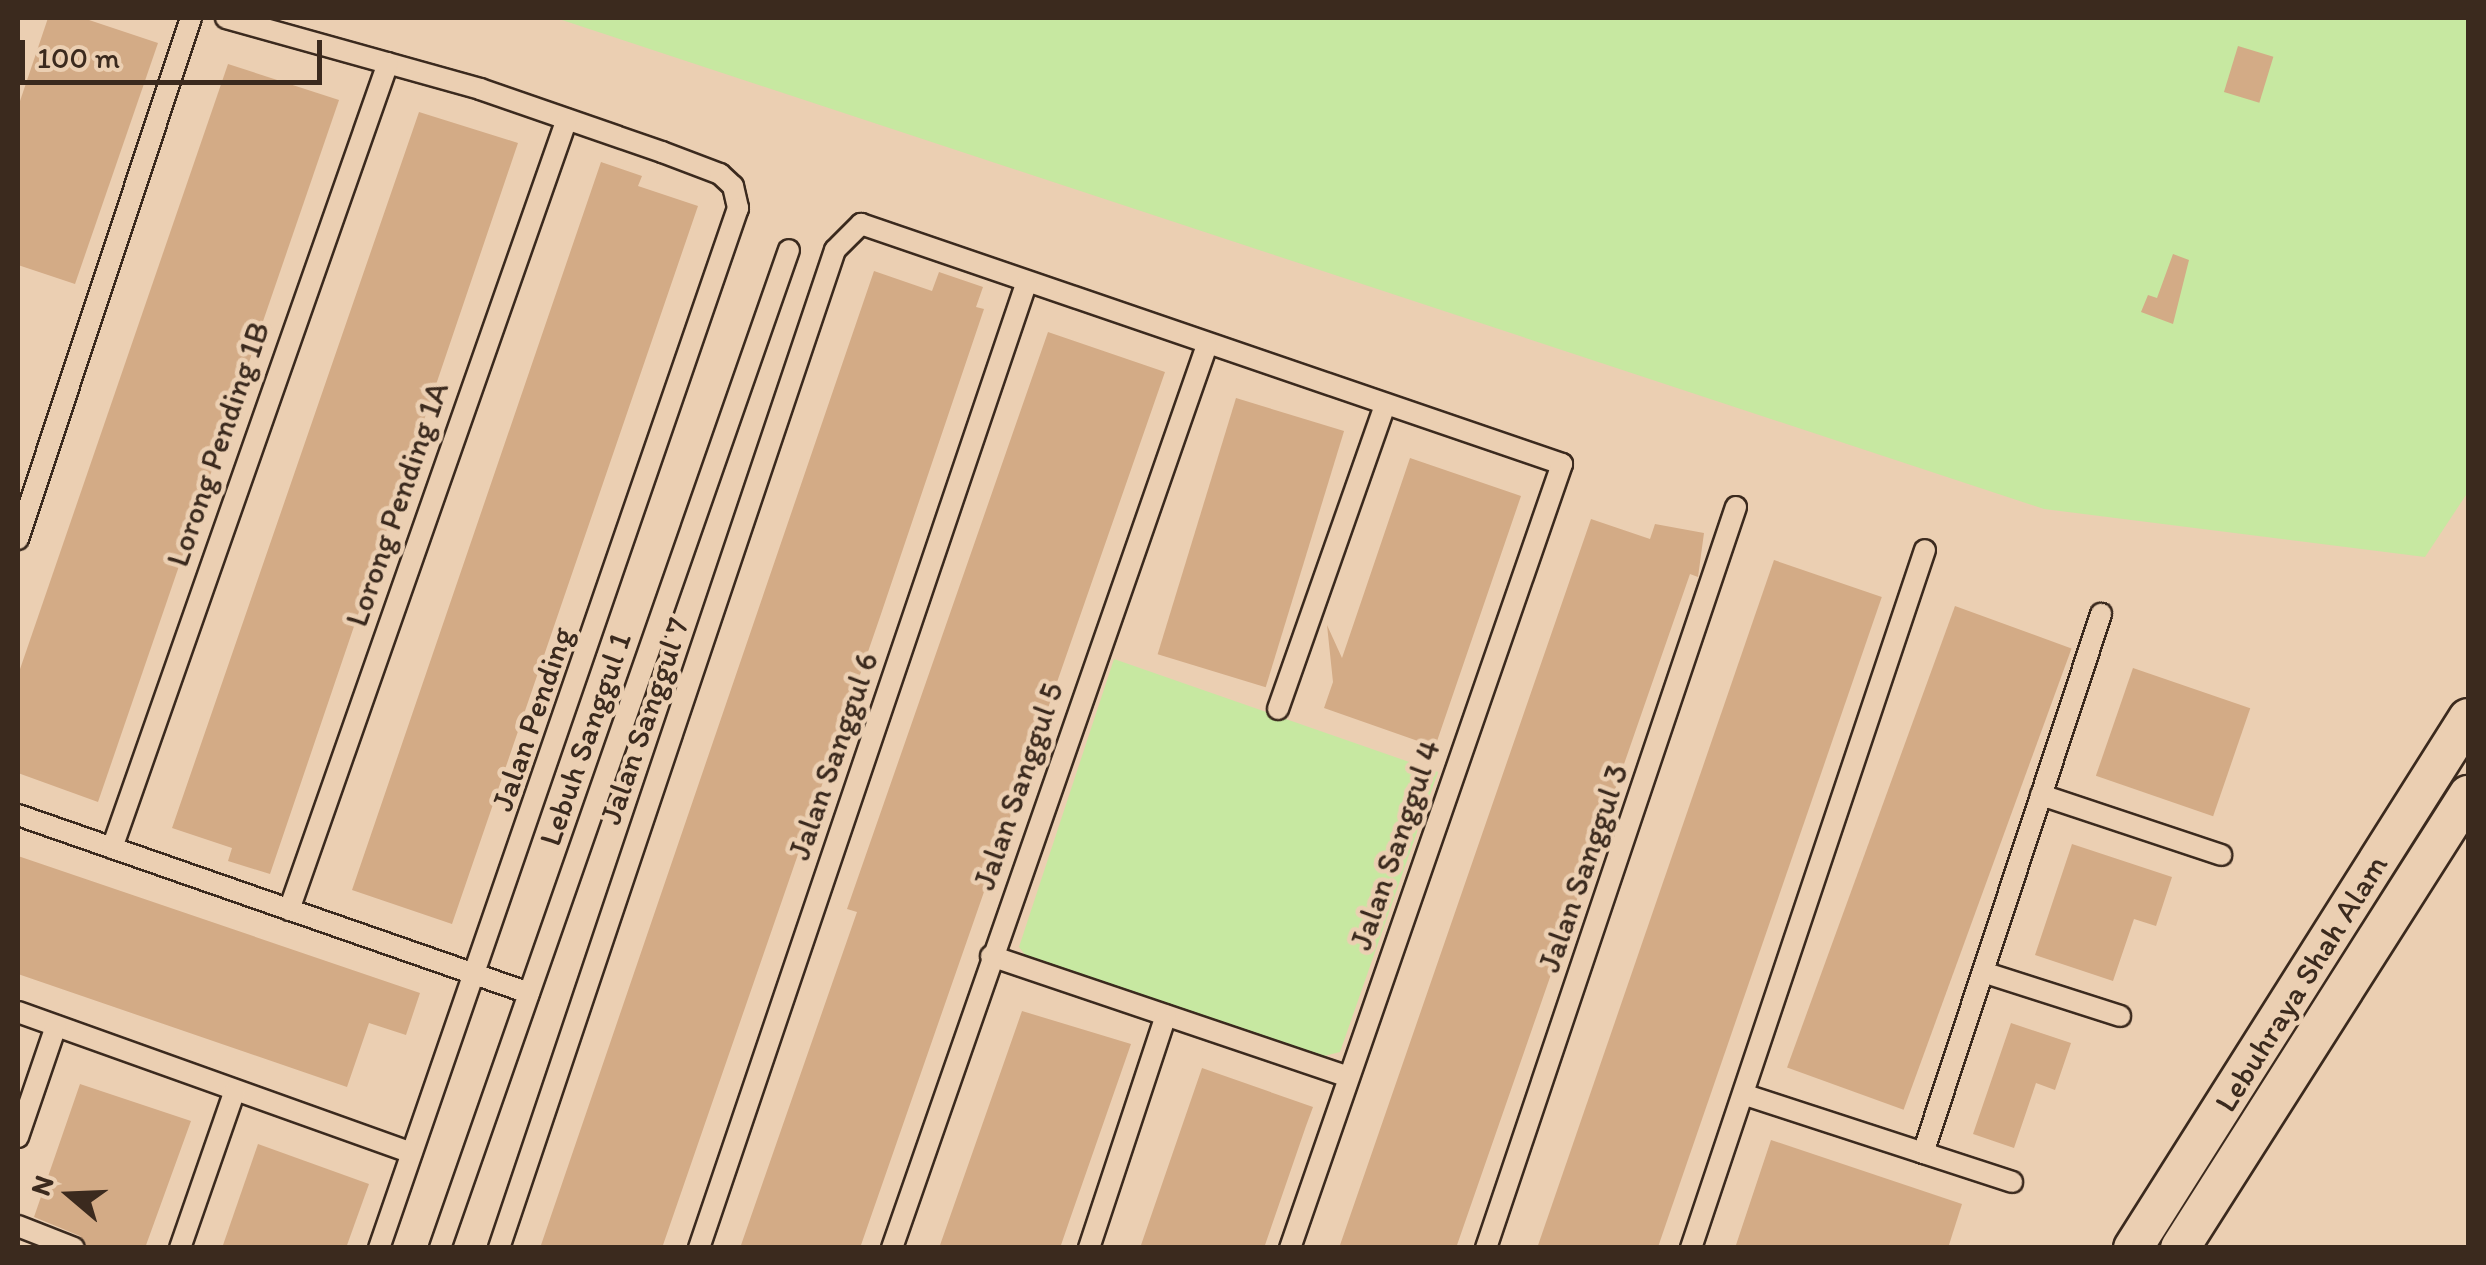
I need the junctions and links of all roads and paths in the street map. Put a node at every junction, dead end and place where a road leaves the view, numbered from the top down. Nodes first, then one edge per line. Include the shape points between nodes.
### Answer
1 (191, 18) edge
2 (226, 18) edge
3 (388, 63) junction
4 (567, 119) junction
5 (788, 250) dead end
6 (1026, 284) junction
7 (1207, 346) junction
8 (1385, 406) junction
9 (1736, 507) dead end
10 (18, 540) edge
11 (1925, 550) dead end
12 (2101, 614) dead end
13 (1278, 709) dead end
14 (2468, 718) edge
15 (2042, 794) junction
16 (2468, 795) edge
17 (18, 815) edge
18 (112, 848) junction
19 (2221, 854) dead end
20 (289, 910) junction
21 (991, 956) junction
22 (1983, 972) junction
23 (476, 974) junction
24 (528, 993) junction
25 (18, 1012) edge
26 (1166, 1016) junction
27 (2120, 1016) dead end
28 (56, 1026) junction
29 (1348, 1077) junction
30 (235, 1090) junction
31 (1746, 1095) junction
32 (18, 1138) edge
33 (412, 1153) junction
34 (1923, 1154) junction
35 (2012, 1182) dead end
36 (18, 1226) edge
37 (74, 1248) edge
38 (180, 1248) edge
39 (379, 1248) edge
40 (440, 1248) edge
41 (499, 1248) edge
42 (699, 1248) edge
43 (892, 1248) edge
44 (1090, 1248) edge
45 (1290, 1248) edge
46 (1486, 1248) edge
47 (1691, 1248) edge
48 (2133, 1248) edge
49 (2180, 1248) edge

1 - 10 street
2 - 3 street
3 - 4 street
3 - 18 street, Lorong Pending 1B
4 - 20 street, Lorong Pending 1A
4 - 23 street, Jalan Pending via 720,174 733,186 738,208
5 - 24 street, Lebuh Sanggul 1
6 - 7 street
6 - 41 street, Jalan Sanggul 7 via 861,224 835,250
6 - 42 street, Jalan Sanggul 6
7 - 8 street
7 - 21 street, Jalan Sanggul 5
8 - 13 street
8 - 29 street, Jalan Sanggul 4 via 1562,464
9 - 46 street, Jalan Sanggul 3
11 - 31 street
12 - 15 street
14 - 48 highway, Lebuhraya Shah Alam
15 - 19 street
15 - 22 street
16 - 49 highway, Lebuhraya Shah Alam
17 - 18 street
18 - 20 street
20 - 23 street
21 - 26 street
21 - 43 street, Jalan Sanggul 5
22 - 27 street
22 - 34 street
23 - 24 street
23 - 33 street, Jalan Pending
24 - 40 street, Lebuh Sanggul 1
25 - 28 street
26 - 29 street
26 - 44 street
28 - 30 street
28 - 32 street
29 - 45 street, Jalan Sanggul 4
30 - 33 street
30 - 38 street
31 - 34 street
31 - 47 street
33 - 39 street, Jalan Pending
34 - 35 street
36 - 37 street

